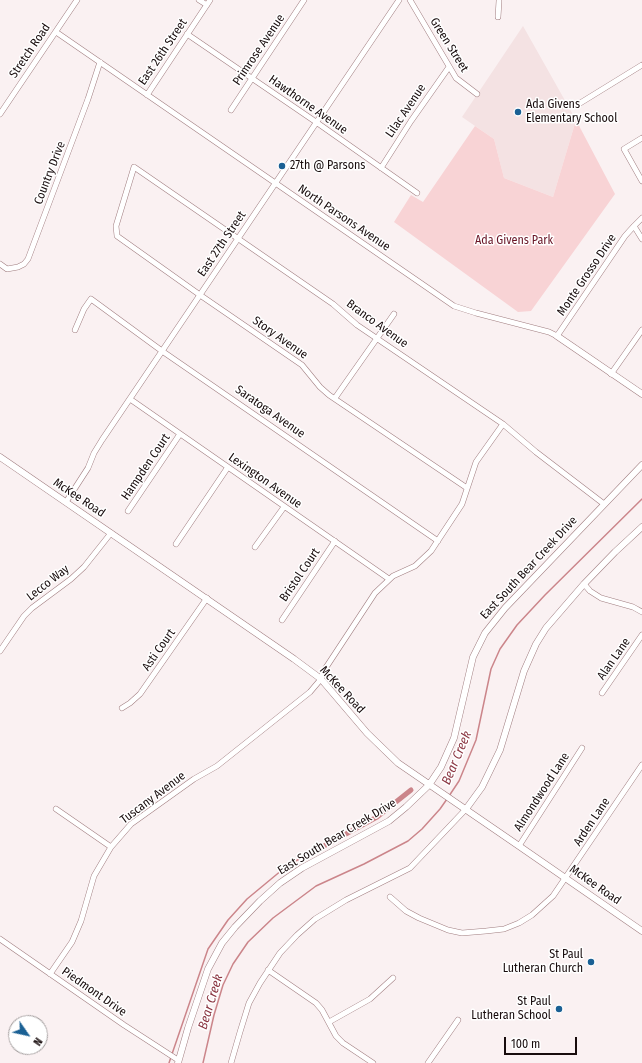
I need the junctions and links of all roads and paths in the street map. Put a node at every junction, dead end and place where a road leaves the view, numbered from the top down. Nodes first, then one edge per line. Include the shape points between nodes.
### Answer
1 (77, 0) edge
2 (200, 0) edge
3 (210, 0) edge
4 (304, 0) edge
5 (399, 0) edge
6 (410, 0) edge
7 (498, 0) edge
8 (207, 5) junction
9 (498, 17) dead end
10 (56, 32) junction
11 (187, 34) junction
12 (100, 62) junction
13 (642, 65) edge
14 (449, 67) junction
15 (252, 78) junction
16 (477, 94) dead end
17 (147, 95) junction
18 (577, 105) dead end
19 (230, 110) dead end
20 (0, 114) edge
21 (316, 122) junction
22 (642, 138) edge
23 (134, 167) joint
24 (381, 168) junction
25 (642, 181) edge
26 (275, 183) junction
27 (417, 193) dead end
28 (642, 218) edge
29 (634, 226) junction
30 (238, 239) junction
31 (642, 239) edge
32 (0, 264) edge
33 (200, 295) junction
34 (394, 314) dead end
35 (75, 330) dead end
36 (642, 330) edge
37 (557, 336) junction
38 (377, 338) junction
39 (162, 351) junction
40 (611, 374) junction
41 (642, 394) edge
42 (335, 398) junction
43 (130, 399) junction
44 (503, 424) junction
45 (180, 434) junction
46 (0, 456) edge
47 (642, 465) edge
48 (228, 467) junction
49 (467, 488) junction
50 (66, 502) junction
51 (604, 504) junction
52 (284, 506) junction
53 (128, 511) dead end
54 (642, 527) edge
55 (111, 533) junction
56 (335, 541) junction
57 (438, 541) junction
58 (176, 544) dead end
59 (255, 548) dead end
60 (389, 579) junction
61 (584, 584) junction
62 (207, 598) junction
63 (642, 612) edge
64 (282, 620) dead end
65 (642, 635) edge
66 (0, 651) edge
67 (321, 679) junction
68 (602, 693) dead end
69 (122, 708) dead end
70 (582, 748) dead end
71 (642, 765) edge
72 (429, 785) junction
73 (463, 808) junction
74 (56, 809) dead end
75 (519, 846) junction
76 (110, 847) junction
77 (566, 878) junction
78 (390, 897) dead end
79 (642, 931) edge
80 (0, 939) edge
81 (268, 970) junction
82 (50, 974) junction
83 (393, 978) dead end
84 (458, 1020) dead end
85 (328, 1022) junction
86 (178, 1062) edge
87 (231, 1063) edge
88 (373, 1063) edge
89 (428, 1063) edge

1 - 10 street, Stretch Road
2 - 8 street
3 - 8 street, East 26th Street
4 - 15 street, Primrose Avenue
5 - 21 street, East 27th Street
6 - 14 street, Green Street
7 - 9 street
8 - 11 street, East 26th Street
10 - 12 street, North Parsons Avenue
10 - 20 street, Stretch Road
11 - 15 street, Hawthorne Avenue
11 - 17 street, East 26th Street
12 - 17 street, North Parsons Avenue
12 - 32 street, Country Drive via 28,259 18,267 8,269
13 - 18 street
14 - 16 street, Green Street via 460,81
14 - 24 street, Lilac Avenue
15 - 19 street, Primrose Avenue
15 - 21 street, Hawthorne Avenue
17 - 26 street, North Parsons Avenue
21 - 24 street, Hawthorne Avenue
21 - 26 street, East 27th Street
22 - 25 street via 624,149
23 - 30 street, Branco Avenue
23 - 33 street, Story Avenue via 116,226 117,236
24 - 27 street, Hawthorne Avenue
26 - 30 street, East 27th Street
26 - 37 street, North Parsons Avenue via 454,306
28 - 29 street, Monte Grosso Drive
29 - 31 street
29 - 37 street, Monte Grosso Drive
30 - 33 street, East 27th Street
30 - 38 street, Branco Avenue via 333,304
33 - 39 street, East 27th Street
33 - 42 street, Story Avenue via 302,365 320,386
34 - 38 street
35 - 39 street, Saratoga Avenue via 91,300
36 - 40 street
37 - 40 street
38 - 42 street
38 - 44 street, Branco Avenue
39 - 43 street, East 27th Street
39 - 57 street, Saratoga Avenue
40 - 41 street
42 - 49 street, Story Avenue
43 - 45 street, Lexington Avenue
43 - 50 street, East 27th Street via 102,440
44 - 49 street, Tuscany Avenue via 476,462
44 - 51 street, Branco Avenue
45 - 48 street, Lexington Avenue
45 - 53 street, Hampden Court
46 - 50 street, McKee Road
47 - 51 street, East South Bear Creek Drive
48 - 52 street, Lexington Avenue
48 - 58 street
49 - 57 street, Tuscany Avenue via 462,504
50 - 55 street, McKee Road
51 - 72 street, East South Bear Creek Drive via 505,608 486,633 474,657 454,738 441,767
52 - 56 street, Lexington Avenue
52 - 59 street
54 - 61 street
55 - 62 street, McKee Road
55 - 66 street, Lecco Way via 84,567 24,616
56 - 60 street, Lexington Avenue
56 - 64 street, Bristol Court
57 - 60 street, Tuscany Avenue via 427,556 415,566
60 - 67 street, Tuscany Avenue via 375,593 323,672
61 - 63 street via 601,598
61 - 73 street via 546,628 533,649 500,750 482,787
62 - 67 street, McKee Road
62 - 69 street, Asti Court via 140,694
65 - 68 street, Alan Lane
67 - 72 street, McKee Road via 382,749
67 - 76 street, Tuscany Avenue via 305,697 224,761 131,824
70 - 75 street, Almondwood Lane
71 - 77 street, Arden Lane
72 - 73 street, McKee Road
72 - 86 street, East South Bear Creek Drive via 388,821 302,868 280,883 235,927 222,943 208,969
73 - 75 street, McKee Road
73 - 81 street via 410,868 346,900 315,919 280,953
74 - 76 street
75 - 77 street, McKee Road
76 - 82 street, Tuscany Avenue via 94,876 72,942
77 - 78 street, Arden Lane via 548,902 532,915 512,926 486,931 462,933 448,930 406,911
77 - 79 street, McKee Road
80 - 82 street, Piedmont Drive
81 - 85 street via 316,1003
81 - 87 street via 249,1003
82 - 86 street, Piedmont Drive
83 - 85 street via 370,999
84 - 89 street
85 - 88 street via 336,1036

